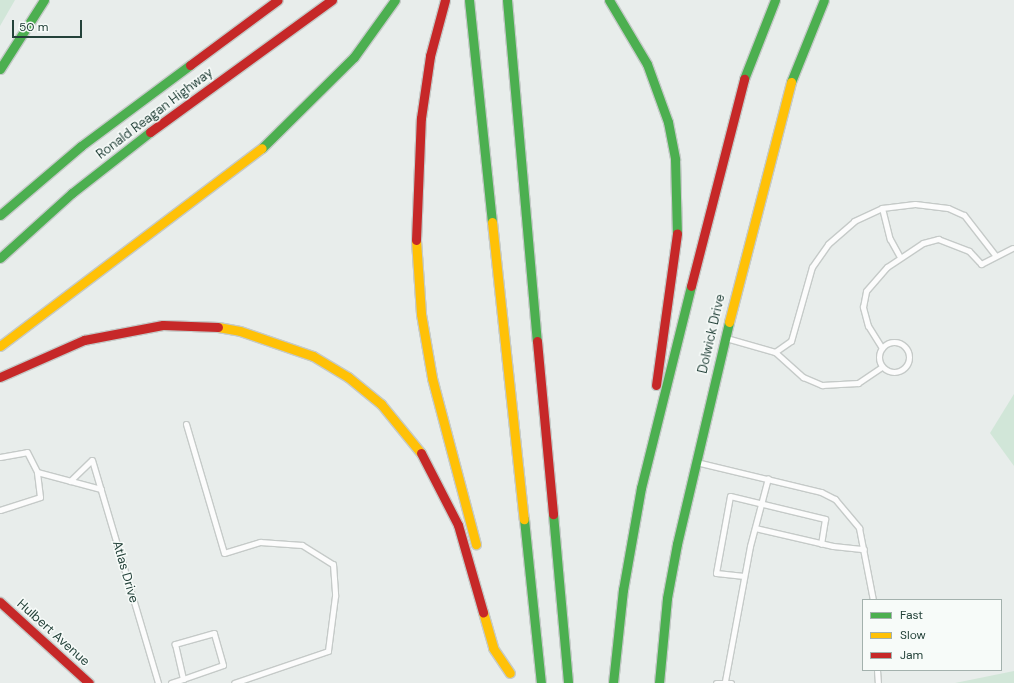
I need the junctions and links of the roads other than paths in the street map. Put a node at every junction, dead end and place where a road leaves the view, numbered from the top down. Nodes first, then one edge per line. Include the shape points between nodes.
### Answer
1 (44, 0) edge
2 (278, 0) edge
3 (332, 0) edge
4 (395, 0) edge
5 (445, 0) edge
6 (469, 0) edge
7 (506, 0) edge
8 (609, 0) edge
9 (775, 0) edge
10 (824, 0) edge
11 (27, 7) dead end
12 (0, 54) edge
13 (0, 69) edge
14 (882, 208) junction
15 (0, 215) edge
16 (1012, 248) dead end
17 (995, 255) junction
18 (900, 257) junction
19 (0, 258) edge
20 (725, 337) junction
21 (0, 346) edge
22 (882, 348) junction
23 (774, 352) junction
24 (882, 367) junction
25 (0, 377) edge
26 (186, 424) dead end
27 (0, 457) edge
28 (695, 462) junction
29 (37, 472) junction
30 (768, 478) junction
31 (70, 481) junction
32 (101, 488) junction
33 (642, 488) junction
34 (762, 503) junction
35 (0, 510) edge
36 (755, 528) junction
37 (821, 544) junction
38 (864, 549) junction
39 (478, 552) dead end
40 (484, 574) dead end
41 (744, 576) junction
42 (872, 599) edge
43 (0, 602) edge
44 (877, 671) edge
45 (510, 673) junction
46 (184, 679) junction
47 (725, 681) junction
48 (88, 683) edge
49 (158, 683) edge
50 (171, 683) edge
51 (234, 683) edge
52 (511, 683) edge
53 (541, 683) edge
54 (568, 683) edge
55 (613, 683) edge
56 (659, 683) edge
57 (716, 683) edge
58 (731, 683) edge
59 (878, 683) edge

1 - 13 main road
2 - 15 main road, Ronald Reagan Highway via 81,146
3 - 19 main road, Ronald Reagan Highway via 146,135 72,193
4 - 21 main road via 354,58 272,140
5 - 39 main road via 430,56 420,118 416,245 421,314 432,378
6 - 53 main road
7 - 54 main road
8 - 33 main road via 637,44 657,89 675,159 678,198 674,258
9 - 33 main road via 745,77 730,128
10 - 20 main road, Dolwick Drive via 802,49 772,143
11 - 12 main road
14 - 17 lane via 915,204 948,208 964,216
14 - 18 lane via 890,239
14 - 23 lane via 854,221 828,244 812,267 791,341
16 - 17 lane
17 - 18 lane via 981,264 969,251 938,240
18 - 22 lane via 874,277 866,291 863,307 866,320
20 - 23 lane
20 - 28 main road, Dolwick Drive
22 - 24 lane via 879,357
22 - 24 lane via 890,343 900,344 907,350 909,360 904,369 895,372
23 - 24 lane via 803,377 822,385 858,383
25 - 45 main road via 84,340 163,325 204,325 240,331 313,356 348,377 381,404 429,463 458,525 493,648
26 - 51 lane via 224,553 260,542 302,545 333,564 335,596 328,652
27 - 29 lane via 27,452
28 - 30 lane
28 - 56 main road, Dolwick Drive via 667,598
29 - 31 lane
29 - 35 lane via 40,498
30 - 34 lane
30 - 38 lane via 835,499 858,528
31 - 32 lane
31 - 32 lane, Atlas Drive via 92,460
32 - 49 lane, Atlas Drive
33 - 55 main road via 623,590
34 - 36 lane
34 - 37 lane via 825,519
34 - 41 lane via 730,496 716,573
36 - 37 lane
36 - 41 lane
37 - 38 lane
38 - 42 lane
40 - 45 main road
41 - 47 lane
43 - 48 main road, Hulbert Avenue
44 - 59 lane
45 - 52 main road
46 - 46 lane via 223,665 214,633 175,644
46 - 50 lane
47 - 57 lane
47 - 58 lane

